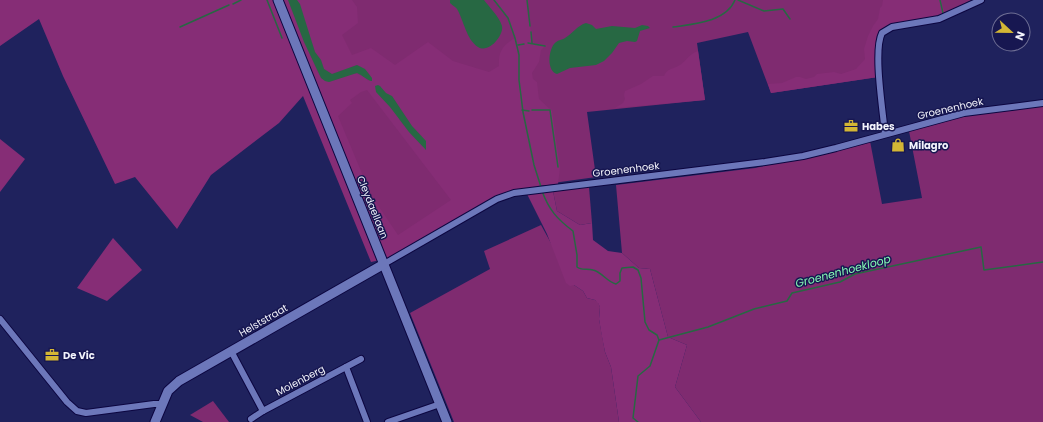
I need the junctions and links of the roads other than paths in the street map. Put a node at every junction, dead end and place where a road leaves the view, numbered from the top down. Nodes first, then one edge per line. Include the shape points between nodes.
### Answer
1 (278, 0) edge
2 (981, 0) edge
3 (1043, 102) edge
4 (885, 134) junction
5 (384, 264) junction
6 (0, 319) edge
7 (231, 351) junction
8 (361, 359) dead end
9 (346, 367) junction
10 (162, 404) junction
11 (440, 404) junction
12 (263, 411) junction
13 (251, 419) dead end
14 (155, 422) edge
15 (367, 422) edge
16 (388, 422) edge
17 (447, 422) edge

1 - 5 street, Cleydaellaan
2 - 4 street via 939,19 892,27 882,32 878,58
3 - 4 street, Groenenhoek via 964,113
4 - 5 street, Groenenhoek via 809,154 766,162 514,192
5 - 7 street, Helststraat
5 - 11 street, Cleydaellaan
6 - 10 street via 77,411 86,413
7 - 10 street, Helststraat via 172,386
7 - 12 street
8 - 9 street, Molenberg
9 - 12 street, Molenberg
9 - 15 street
10 - 14 street, Helststraat
11 - 16 street
11 - 17 street, Cleydaellaan
12 - 13 street, Molenberg

